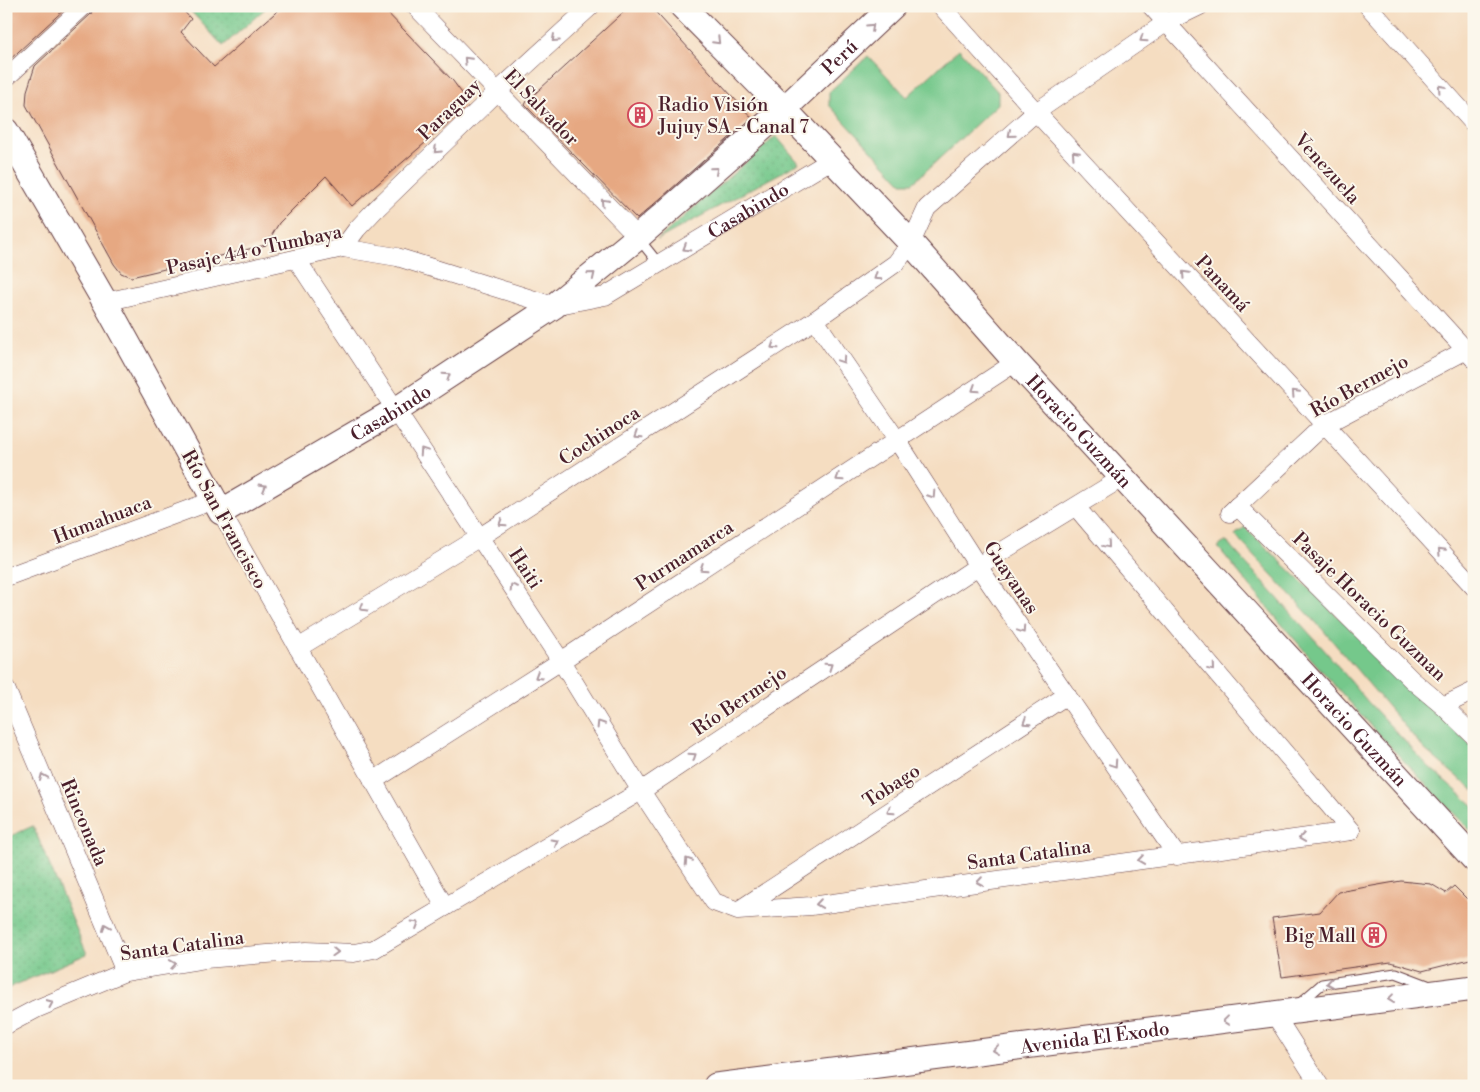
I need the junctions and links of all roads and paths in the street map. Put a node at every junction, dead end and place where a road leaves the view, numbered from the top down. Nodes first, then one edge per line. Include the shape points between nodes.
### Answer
1 (84, 6) edge
2 (415, 6) edge
3 (591, 6) edge
4 (682, 6) edge
5 (893, 6) edge
6 (942, 6) edge
7 (1151, 6) edge
8 (1200, 6) edge
9 (1368, 6) edge
10 (1167, 22) junction
11 (6, 78) edge
12 (497, 92) junction
13 (784, 109) junction
14 (1036, 112) junction
15 (1474, 124) edge
16 (6, 131) edge
17 (833, 159) junction
18 (638, 238) junction
19 (911, 243) junction
20 (343, 248) junction
21 (297, 260) junction
22 (659, 264) junction
23 (106, 302) junction
24 (554, 306) junction
25 (815, 320) junction
26 (1471, 352) edge
27 (1016, 362) junction
28 (396, 410) junction
29 (1324, 425) junction
30 (897, 440) junction
31 (1122, 478) junction
32 (217, 506) junction
33 (1076, 508) junction
34 (1234, 509) joint
35 (480, 537) junction
36 (978, 566) junction
37 (6, 578) edge
38 (1474, 587) edge
39 (298, 648) junction
40 (561, 661) junction
41 (6, 689) edge
42 (1474, 691) edge
43 (1066, 695) junction
44 (1443, 706) junction
45 (1474, 736) edge
46 (373, 780) junction
47 (641, 790) junction
48 (1177, 856) junction
49 (1474, 859) edge
50 (714, 902) joint
51 (445, 907) junction
52 (738, 911) junction
53 (374, 949) joint
54 (125, 972) junction
55 (1474, 988) edge
56 (1283, 1013) junction
57 (6, 1024) edge
58 (813, 1079) edge
59 (716, 1086) edge
60 (1320, 1086) edge

1 - 11 street
12 -> 2 street, El Salvador
3 -> 12 street, Paraguay
4 -> 13 main road, Horacio Guzmán
13 -> 5 main road, Perú
6 - 14 street, Panamá
7 - 10 street, Venezuela
8 - 10 street, Cochinoca
15 -> 9 street
10 -> 14 street, Cochinoca
10 - 26 street, Venezuela
18 -> 12 street, El Salvador
12 -> 20 street, Paraguay via 373,212
13 - 17 main road, Horacio Guzmán
18 -> 13 main road, Casabindo
14 -> 19 street, Cochinoca via 928,208
29 -> 14 street, Panamá
16 - 23 main road, Río San Francisco
17 - 19 main road, Horacio Guzmán
17 -> 22 street, Casabindo
18 - 22 lane
24 -> 18 main road, Casabindo
19 -> 25 street, Cochinoca via 896,263
19 - 27 main road, Horacio Guzmán
20 - 21 street, Pasaje 44 o Tumbaya
20 - 24 street, Pasaje 44 o Tumbaya via 397,257
21 - 23 street, Pasaje 44 o Tumbaya
21 - 28 street, Haiti
22 - 24 street, Casabindo via 605,296
23 - 32 main road, Río San Francisco
28 -> 24 main road, Casabindo
25 -> 30 street, Guayanas
25 -> 35 street, Cochinoca
26 - 29 street, Río Bermejo
27 -> 30 street, Purmamarca
27 - 31 main road, Horacio Guzmán
32 -> 28 main road, Casabindo
35 -> 28 street, Haiti
29 - 34 street, Río Bermejo
38 -> 29 street, Panamá
30 -> 36 street, Guayanas
30 -> 40 street, Purmamarca
31 - 33 street, Río Bermejo
31 - 49 main road, Horacio Guzmán
32 - 37 street, Humahuaca
32 - 39 street, Río San Francisco
33 - 36 street, Río Bermejo
33 -> 48 street, Santa Catalina via 1351,831
34 - 44 street, Pasaje Horacio Guzman
35 -> 39 street, Cochinoca
40 -> 35 street, Haiti
36 -> 43 street, Guayanas
47 -> 36 street, Río Bermejo
39 - 46 street, Río San Francisco
40 -> 46 street, Purmamarca
47 -> 40 street, Haiti
54 -> 41 street, Rinconada
42 - 44 street
43 -> 48 street, Guayanas
43 -> 52 street, Tobago
44 - 45 street, Pasaje Horacio Guzman
46 - 51 street, Río San Francisco
50 -> 47 street, Haiti
51 -> 47 street, Río Bermejo
48 -> 52 street, Santa Catalina via 811,906
50 - 52 street, Santa Catalina
53 -> 51 street, Río Bermejo
54 -> 53 street, Santa Catalina via 205,959 306,951 354,953
57 -> 54 street, Santa Catalina
55 -> 56 main road, Avenida El Éxodo
56 -> 58 main road, Avenida El Éxodo
56 - 60 street
58 - 59 main road, Avenida El Éxodo

